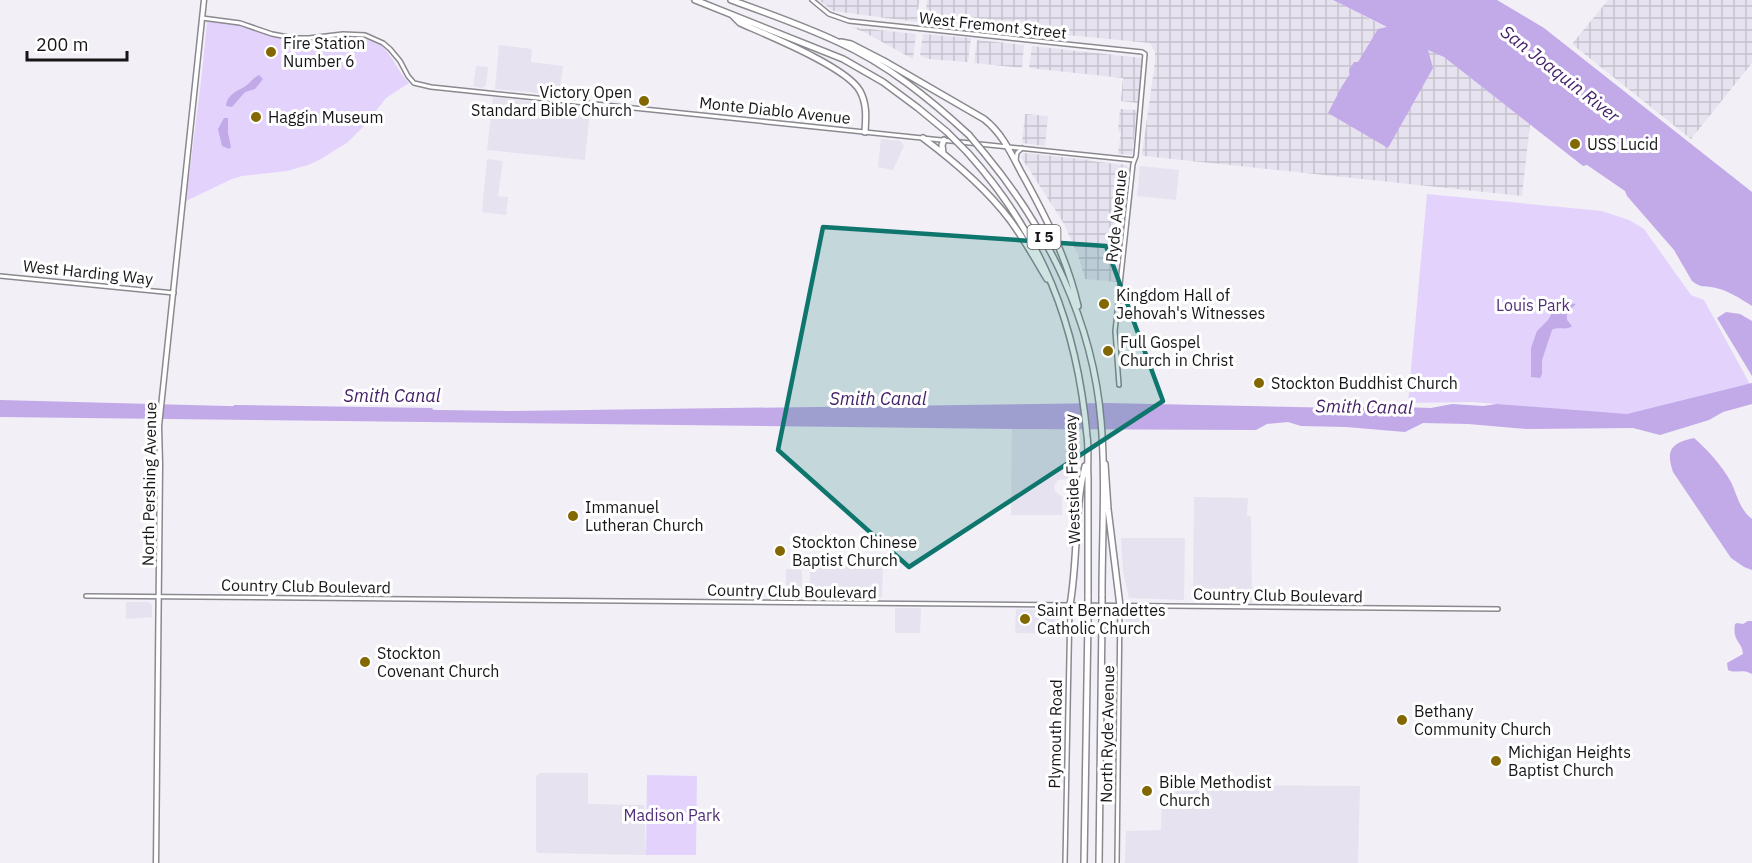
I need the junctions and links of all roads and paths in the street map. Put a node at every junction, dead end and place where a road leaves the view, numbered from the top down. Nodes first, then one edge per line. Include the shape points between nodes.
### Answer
1 (204, 0) edge
2 (695, 0) edge
3 (731, 0) edge
4 (812, 0) edge
5 (730, 13) junction
6 (202, 18) junction
7 (841, 42) junction
8 (1142, 52) joint
9 (865, 132) junction
10 (923, 138) junction
11 (944, 140) junction
12 (1008, 147) junction
13 (1022, 148) junction
14 (943, 153) junction
15 (1134, 160) junction
16 (1015, 162) junction
17 (0, 276) edge
18 (174, 293) junction
19 (1056, 293) junction
20 (1084, 331) junction
21 (1119, 385) dead end
22 (1103, 451) junction
23 (1087, 456) junction
24 (86, 596) dead end
25 (158, 597) junction
26 (1070, 605) junction
27 (1120, 606) junction
28 (1498, 609) dead end
29 (156, 863) edge
30 (1065, 863) edge
31 (1084, 863) edge
32 (1099, 863) edge
33 (1117, 863) edge

1 - 6 main road, North Pershing Avenue
2 - 5 highway, Westside Freeway / I 5
3 - 7 highway, Westside Freeway / I 5
4 - 8 street, West Fremont Street via 829,14 849,21
5 - 9 highway via 740,23 803,52 853,82 865,103
5 - 19 highway, Westside Freeway / I 5, bridge via 843,59 876,78 947,132 1015,215
6 - 9 street, Monte Diablo Avenue via 240,23 293,38 365,35 393,51 414,83 431,87
6 - 18 main road, North Pershing Avenue
7 - 12 highway via 884,61 984,119
7 - 20 highway, Westside Freeway / I 5, bridge via 915,89 969,135 985,154 1047,242
8 - 15 street, Ryde Avenue via 1146,55
9 - 10 street, Monte Diablo Avenue
10 - 11 street, Monte Diablo Avenue
10 - 14 highway
11 - 12 street, Monte Diablo Avenue
11 - 14 highway
12 - 13 street, Monte Diablo Avenue
12 - 16 highway
13 - 15 street, Monte Diablo Avenue
13 - 16 street
14 - 19 highway via 978,183 1015,226
15 - 21 street, Ryde Avenue via 1115,331
16 - 20 highway via 1064,258
17 - 18 street, West Harding Way
18 - 25 main road, North Pershing Avenue via 159,420
19 - 23 highway, Westside Freeway / I 5 via 1081,380
20 - 22 highway, Westside Freeway / I 5 via 1095,380
22 - 27 highway
22 - 32 highway, Westside Freeway / I 5, bridge
23 - 26 highway
23 - 31 highway, Westside Freeway / I 5, bridge
24 - 25 street, Country Club Boulevard
25 - 26 street, Country Club Boulevard
25 - 29 main road, North Pershing Avenue
26 - 27 street, Country Club Boulevard
26 - 30 street, Plymouth Road
27 - 28 street, Country Club Boulevard
27 - 33 street, North Ryde Avenue

